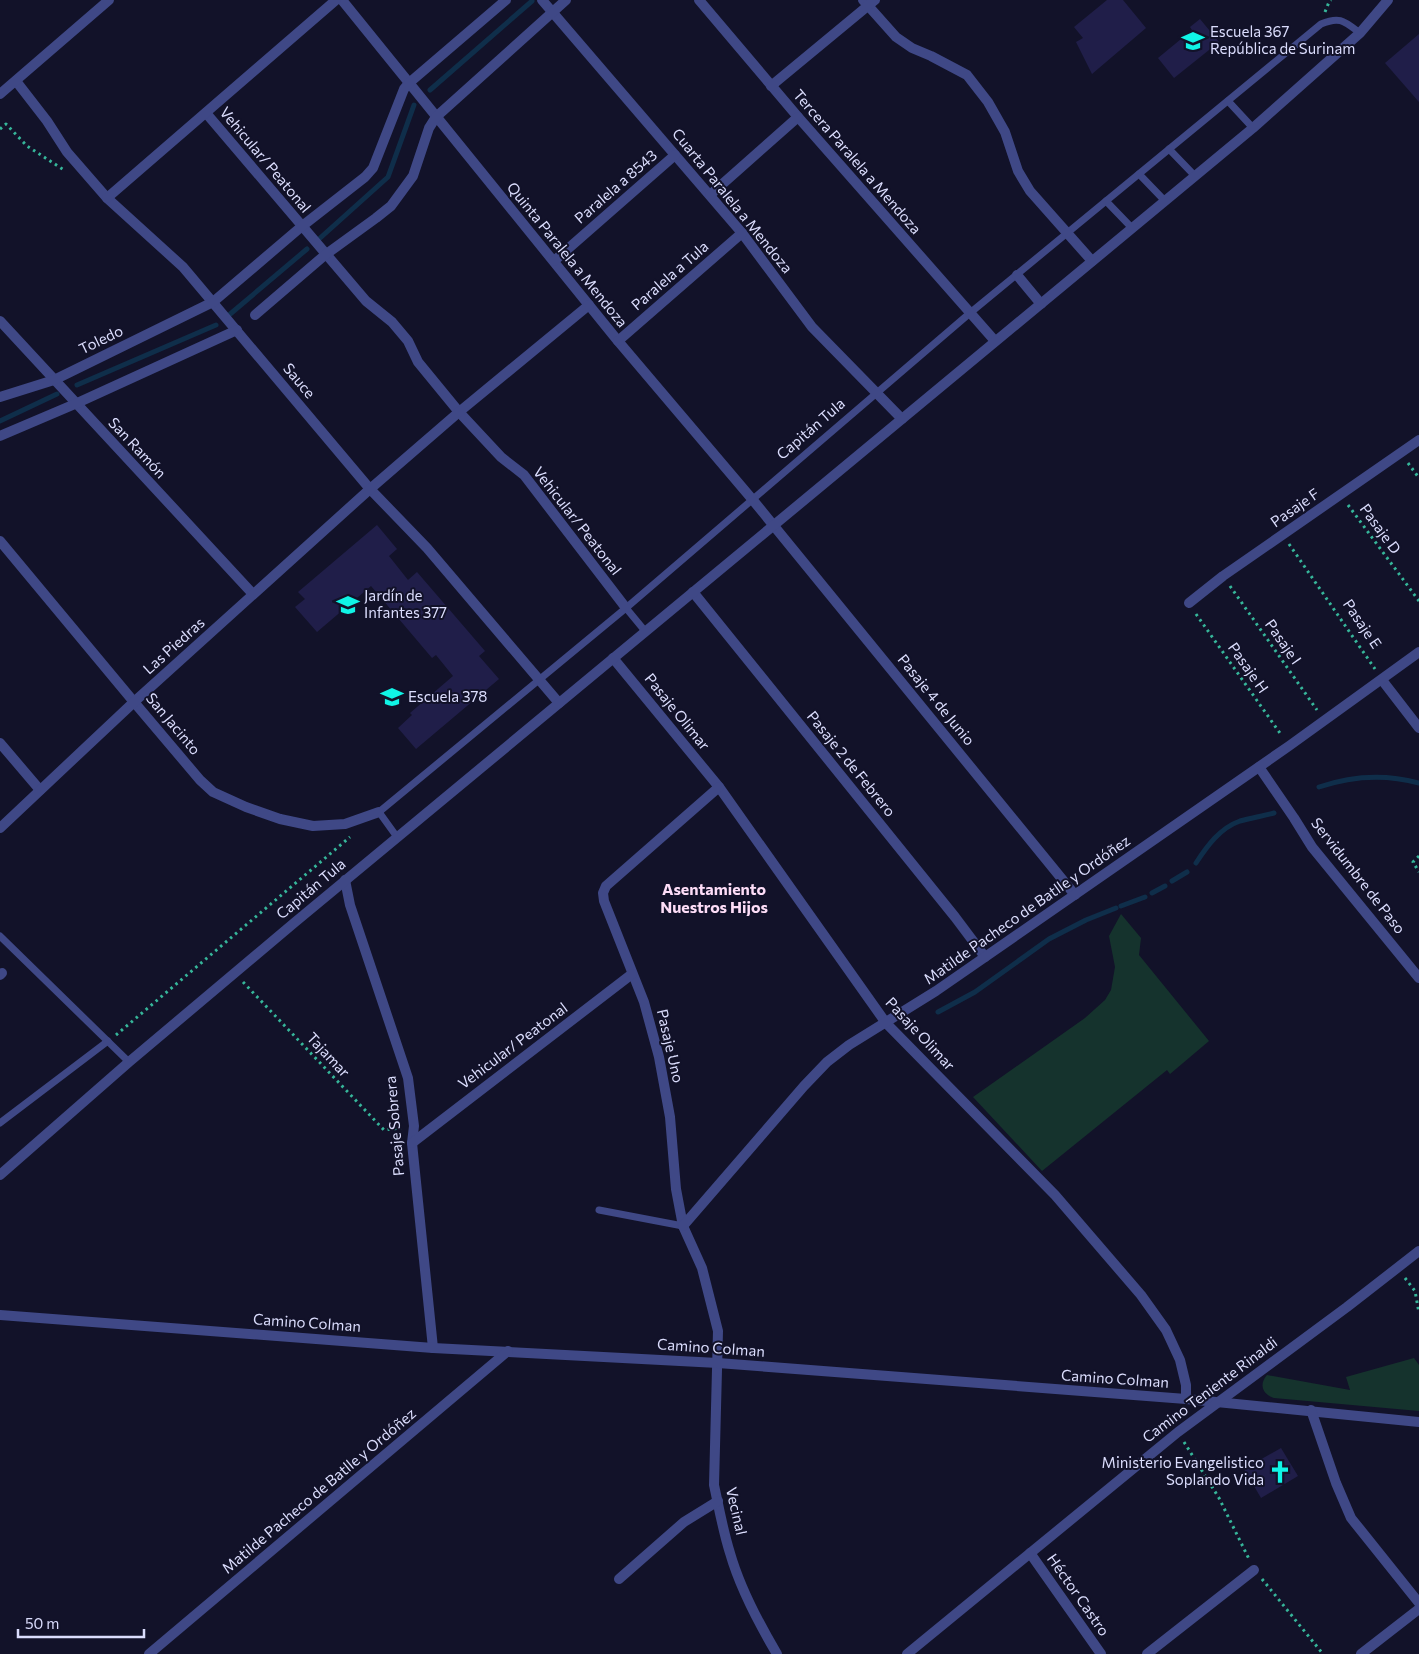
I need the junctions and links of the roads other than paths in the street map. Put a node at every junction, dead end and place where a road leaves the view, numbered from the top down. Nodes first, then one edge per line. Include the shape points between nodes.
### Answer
1 (109, 0) edge
2 (336, 0) edge
3 (342, 0) edge
4 (506, 0) edge
5 (542, 0) edge
6 (566, 0) edge
7 (699, 0) edge
8 (1388, 0) edge
9 (868, 2) edge
10 (552, 12) junction
11 (1360, 33) junction
12 (16, 81) junction
13 (409, 83) junction
14 (771, 86) junction
15 (0, 94) edge
16 (1228, 101) junction
17 (206, 113) junction
18 (436, 116) junction
19 (798, 117) junction
20 (1253, 128) junction
21 (1169, 150) junction
22 (675, 155) junction
23 (1139, 174) junction
24 (1195, 176) junction
25 (710, 194) junction
26 (106, 198) junction
27 (1106, 201) junction
28 (1165, 201) junction
29 (302, 227) junction
30 (1132, 228) junction
31 (742, 232) junction
32 (1067, 233) junction
33 (325, 255) junction
34 (554, 261) junction
35 (1092, 261) junction
36 (1018, 274) junction
37 (213, 302) junction
38 (1041, 304) junction
39 (589, 305) junction
40 (970, 313) junction
41 (255, 315) dead end
42 (0, 321) edge
43 (237, 330) junction
44 (618, 341) junction
45 (995, 341) junction
46 (54, 380) junction
47 (876, 392) junction
48 (0, 397) edge
49 (75, 404) junction
50 (458, 412) junction
51 (902, 419) junction
52 (0, 436) edge
53 (1419, 440) edge
54 (370, 489) junction
55 (752, 499) junction
56 (773, 525) junction
57 (0, 540) edge
58 (694, 592) junction
59 (253, 594) junction
60 (1188, 602) road end
61 (626, 608) junction
62 (645, 631) junction
63 (1419, 652) edge
64 (613, 658) junction
65 (540, 680) junction
66 (1382, 680) junction
67 (134, 702) junction
68 (559, 702) junction
69 (1419, 728) edge
70 (0, 743) edge
71 (1258, 767) junction
72 (718, 788) junction
73 (40, 790) junction
74 (379, 812) junction
75 (0, 828) edge
76 (397, 837) junction
77 (345, 880) junction
78 (1075, 895) junction
79 (0, 936) edge
80 (985, 957) junction
81 (632, 974) junction
82 (1419, 978) edge
83 (886, 1023) junction
84 (108, 1042) junction
85 (129, 1062) junction
86 (0, 1123) edge
87 (412, 1143) junction
88 (0, 1175) edge
89 (599, 1210) dead end
90 (683, 1226) junction
91 (1419, 1251) edge
92 (0, 1315) edge
93 (433, 1348) junction
94 (508, 1351) junction
95 (718, 1363) junction
96 (1186, 1399) junction
97 (1218, 1402) junction
98 (1311, 1410) junction
99 (1419, 1422) edge
100 (718, 1501) junction
101 (1030, 1553) junction
102 (1254, 1570) road end
103 (619, 1579) dead end
104 (1419, 1603) edge
105 (1419, 1609) edge
106 (149, 1654) edge
107 (777, 1654) edge
108 (908, 1654) edge
109 (1101, 1654) edge
110 (1147, 1654) edge
111 (1361, 1654) edge

1 - 12 street
2 - 17 street, Vehicular/ Peatonal
3 - 13 street, Quinta Paralela a Mendoza
4 - 13 street
5 - 10 street, Cuarta Paralela a Mendoza
6 - 10 street
7 - 14 street, Tercera Paralela a Mendoza
8 - 11 street, Capitán Tula
9 - 14 street
9 - 32 street via 896,37 967,75 1001,124 1018,171 1030,191
10 - 18 street
10 - 22 street, Cuarta Paralela a Mendoza
11 - 16 lane, Capitán Tula via 1344,21 1320,24
11 - 20 street, Capitán Tula
12 - 15 street
12 - 26 street, Sauce via 67,152
13 - 18 street, Quinta Paralela a Mendoza
13 - 29 street, Vehicular/ Peatonal via 372,168
14 - 19 street, Tercera Paralela a Mendoza
16 - 20 lane
16 - 21 lane, Capitán Tula
17 - 26 street, Vehicular/ Peatonal
17 - 29 street, Vehicular/ Peatonal
18 - 33 street via 413,176 402,192 376,218
18 - 34 street, Quinta Paralela a Mendoza
19 - 25 street
19 - 40 street, Tercera Paralela a Mendoza
20 - 24 street, Capitán Tula
21 - 23 lane, Capitán Tula
21 - 24 lane
22 - 25 street, Cuarta Paralela a Mendoza
22 - 34 street, Paralela a 8543
23 - 27 lane, Capitán Tula
23 - 28 lane
24 - 28 street, Capitán Tula
25 - 31 street, Cuarta Paralela a Mendoza
26 - 37 street, Sauce via 183,266
27 - 30 lane
27 - 32 lane, Capitán Tula
28 - 30 street, Capitán Tula
29 - 33 street, Vehicular/ Peatonal
29 - 37 street, Vehicular/ Peatonal
30 - 35 street, Capitán Tula
31 - 44 street, Paralela a Tula
31 - 47 street, Cuarta Paralela a Mendoza via 812,327
32 - 35 street
32 - 36 lane, Capitán Tula
33 - 41 street
33 - 50 street, Vehicular/ Peatonal via 366,301 392,322 408,342 418,362
34 - 39 street, Quinta Paralela a Mendoza
35 - 38 street, Capitán Tula
36 - 38 street
36 - 40 lane, Capitán Tula
37 - 43 street, Sauce
37 - 46 street, Toledo
38 - 45 street, Capitán Tula
39 - 44 street, Quinta Paralela a Mendoza
39 - 50 street
40 - 45 street, Tercera Paralela a Mendoza
40 - 47 lane, Capitán Tula
42 - 46 street, San Ramón
43 - 49 street
43 - 54 street, Sauce
44 - 55 street, Quinta Paralela a Mendoza
45 - 51 street, Capitán Tula
46 - 48 street, Toledo
46 - 49 street, San Ramón
47 - 51 street, Cuarta Paralela a Mendoza
47 - 55 lane, Capitán Tula
49 - 52 street
49 - 59 street, San Ramón
50 - 54 street
50 - 61 street, Vehicular/ Peatonal via 524,476
51 - 56 street, Capitán Tula
53 - 60 street, Pasaje F
54 - 59 street, Las Piedras
54 - 65 street, Sauce via 427,548
55 - 56 street, Quinta Paralela a Mendoza
55 - 61 lane, Capitán Tula
56 - 58 street, Capitán Tula
56 - 78 street, Pasaje 4 de Junio
57 - 67 street, San Jacinto
58 - 62 street, Capitán Tula
58 - 80 street, Pasaje 2 de Febrero
59 - 67 street, Las Piedras
61 - 62 lane
61 - 65 lane, Capitán Tula
62 - 64 street, Capitán Tula
63 - 66 street, Matilde Pacheco de Batlle y Ordóñez
64 - 68 street, Capitán Tula
64 - 72 street, Pasaje Olimar
65 - 68 street, Sauce
65 - 74 lane, Capitán Tula
66 - 69 street
66 - 71 street, Matilde Pacheco de Batlle y Ordóñez
67 - 73 street, Las Piedras
67 - 74 street, San Jacinto via 200,780 213,792 246,807 313,826 345,824
68 - 76 street, Capitán Tula
70 - 73 street
71 - 78 street, Matilde Pacheco de Batlle y Ordóñez
71 - 82 street, Servidumbre de Paso via 1312,847
72 - 81 street, Pasaje Uno via 606,886 604,901
72 - 83 street, Pasaje Olimar
73 - 75 street, Las Piedras
74 - 76 lane
76 - 77 street, Capitán Tula
77 - 85 street, Capitán Tula
77 - 87 street, Pasaje Sobrera via 350,905 408,1078 414,1126
78 - 80 street, Matilde Pacheco de Batlle y Ordóñez
79 - 84 lane
80 - 83 street, Matilde Pacheco de Batlle y Ordóñez
81 - 87 street, Vehicular/ Peatonal
81 - 90 street, Pasaje Uno via 644,1002 659,1058 670,1117 676,1189
83 - 90 street, Matilde Pacheco de Batlle y Ordóñez via 827,1062
83 - 96 street, Pasaje Olimar via 1055,1195 1141,1295 1166,1330 1180,1360
84 - 85 lane
84 - 86 lane
85 - 88 street, Capitán Tula
87 - 93 street, Pasaje Sobrera
89 - 90 lane
90 - 95 street, Pasaje Uno via 702,1268 709,1293 718,1330
91 - 97 street, Camino Teniente Rinaldi
92 - 93 street, Camino Colman
93 - 94 street, Camino Colman
94 - 95 street, Camino Colman
94 - 106 street, Matilde Pacheco de Batlle y Ordóñez
95 - 96 street, Camino Colman
95 - 100 street, Vecinal via 714,1485
96 - 97 street, Camino Colman
97 - 98 street, Camino Colman
97 - 101 street, Camino Teniente Rinaldi
98 - 99 street, Camino Colman
98 - 104 street via 1336,1484 1352,1518
100 - 103 street via 684,1522
100 - 107 street, Vecinal via 730,1553 762,1630
101 - 108 street, Camino Teniente Rinaldi
101 - 109 street, Héctor Castro
102 - 110 street
105 - 111 street

